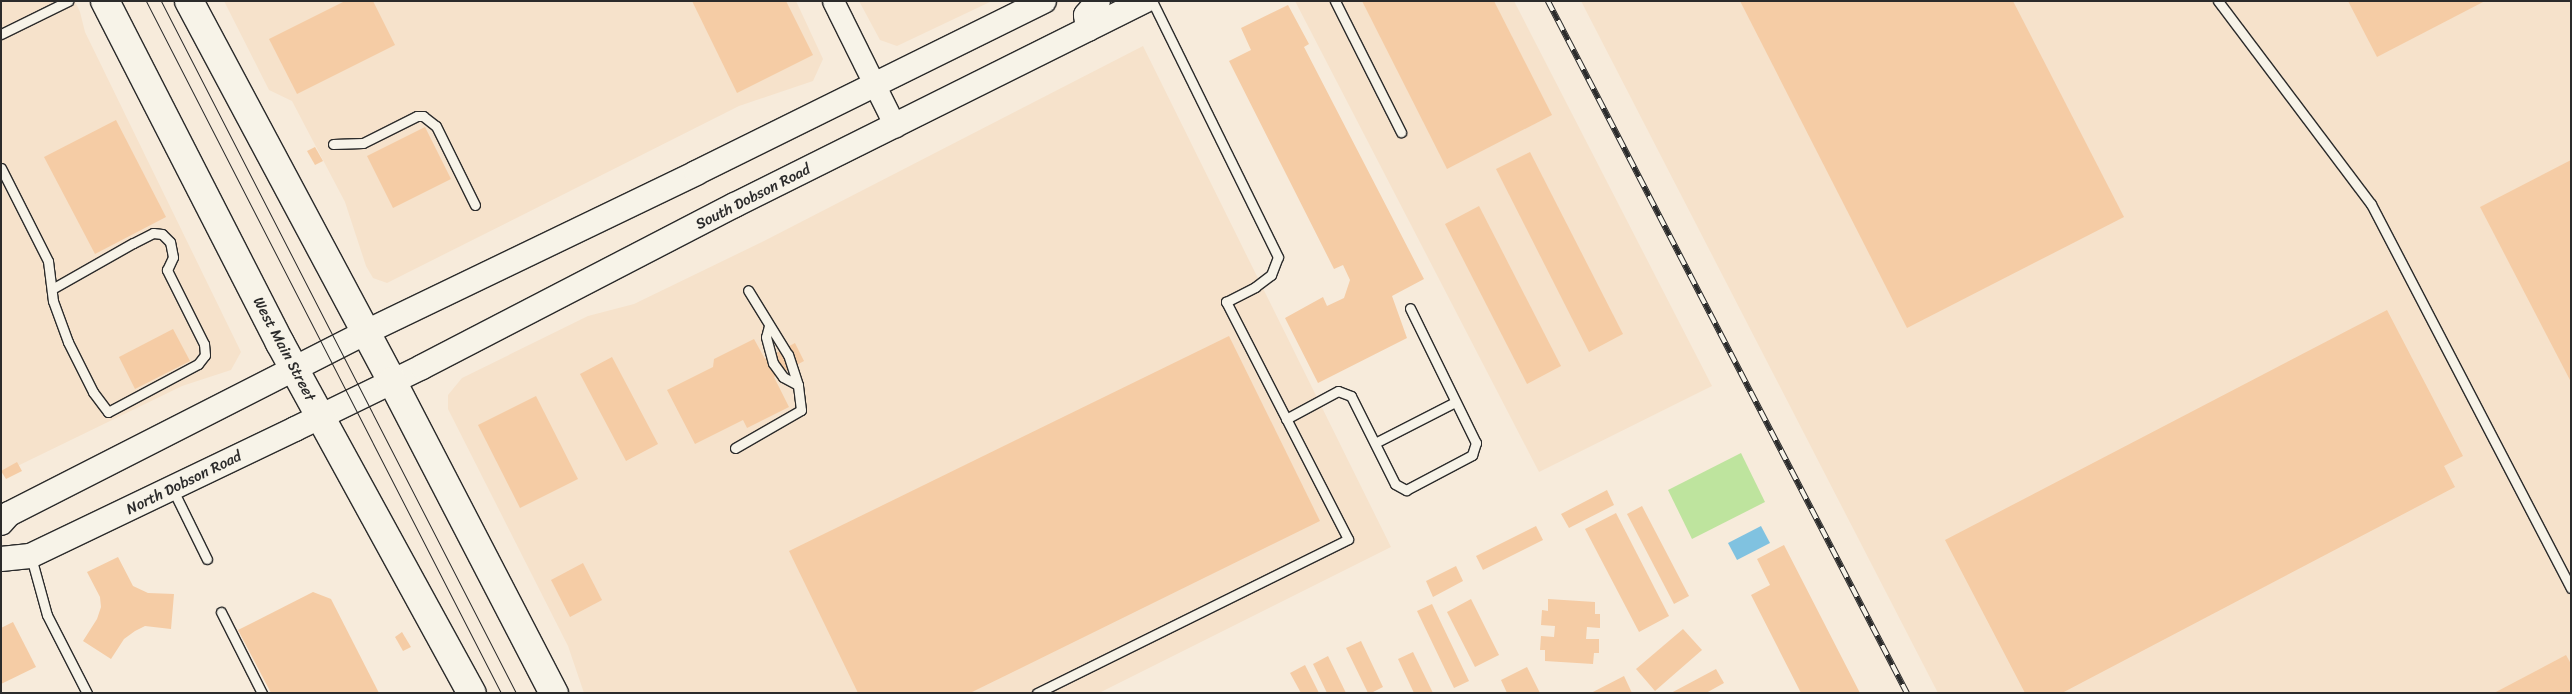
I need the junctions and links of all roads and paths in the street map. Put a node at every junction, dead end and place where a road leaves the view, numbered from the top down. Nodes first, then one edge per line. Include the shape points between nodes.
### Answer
1 (68, 1) edge
2 (105, 1) edge
3 (189, 1) edge
4 (833, 1) edge
5 (1044, 1) edge
6 (1098, 1) edge
7 (1145, 1) edge
8 (1152, 1) edge
9 (1335, 1) edge
10 (2218, 1) edge
11 (1088, 29) junction
12 (1, 34) edge
13 (875, 86) junction
14 (895, 126) junction
15 (1401, 132) dead end
16 (333, 144) dead end
17 (1, 168) edge
18 (475, 205) dead end
19 (52, 289) junction
20 (748, 290) dead end
21 (1410, 308) dead end
22 (769, 326) junction
23 (366, 332) junction
24 (294, 368) junction
25 (392, 381) junction
26 (798, 385) junction
27 (363, 396) joint
28 (1455, 402) junction
29 (320, 417) junction
30 (1286, 419) junction
31 (1375, 442) junction
32 (735, 448) dead end
33 (172, 488) junction
34 (1, 523) edge
35 (30, 556) junction
36 (207, 559) dead end
37 (1, 560) edge
38 (2571, 588) edge
39 (221, 612) dead end
40 (87, 693) edge
41 (262, 693) edge
42 (472, 693) edge
43 (554, 693) edge
44 (1037, 693) edge

1 - 12 lane
2 - 24 main road, West Main Street
3 - 23 main road
4 - 13 street
5 - 13 main road
6 - 11 main road via 1086,16
7 - 11 main road, South Dobson Road
8 - 30 lane via 1278,257 1271,275 1226,302
9 - 15 lane
10 - 38 lane via 2371,204
11 - 14 main road, South Dobson Road
13 - 14 street
13 - 23 main road
14 - 25 main road, South Dobson Road
16 - 18 lane via 363,143 423,116 436,126
17 - 19 lane via 48,261
19 - 19 lane via 153,233 162,234 170,242 173,257 167,270 204,344 205,355 198,364 108,412 93,392 68,342 53,301
20 - 22 lane
21 - 28 lane
22 - 26 lane via 788,355
22 - 26 lane via 766,337 773,363 783,377
23 - 24 main road
23 - 25 main road
24 - 29 main road, West Main Street
24 - 34 main road via 9,514
25 - 27 main road, South Dobson Road
25 - 43 main road
26 - 32 lane via 802,410
27 - 29 main road, North Dobson Road
28 - 31 lane
28 - 31 lane via 1476,443 1472,455 1406,490 1396,484
29 - 33 main road, North Dobson Road
29 - 42 main road, West Main Street
30 - 31 lane via 1338,391 1351,396
30 - 44 lane via 1348,539
33 - 35 main road, North Dobson Road
33 - 36 lane
35 - 37 main road, North Dobson Road
35 - 40 lane via 47,615
39 - 41 lane

